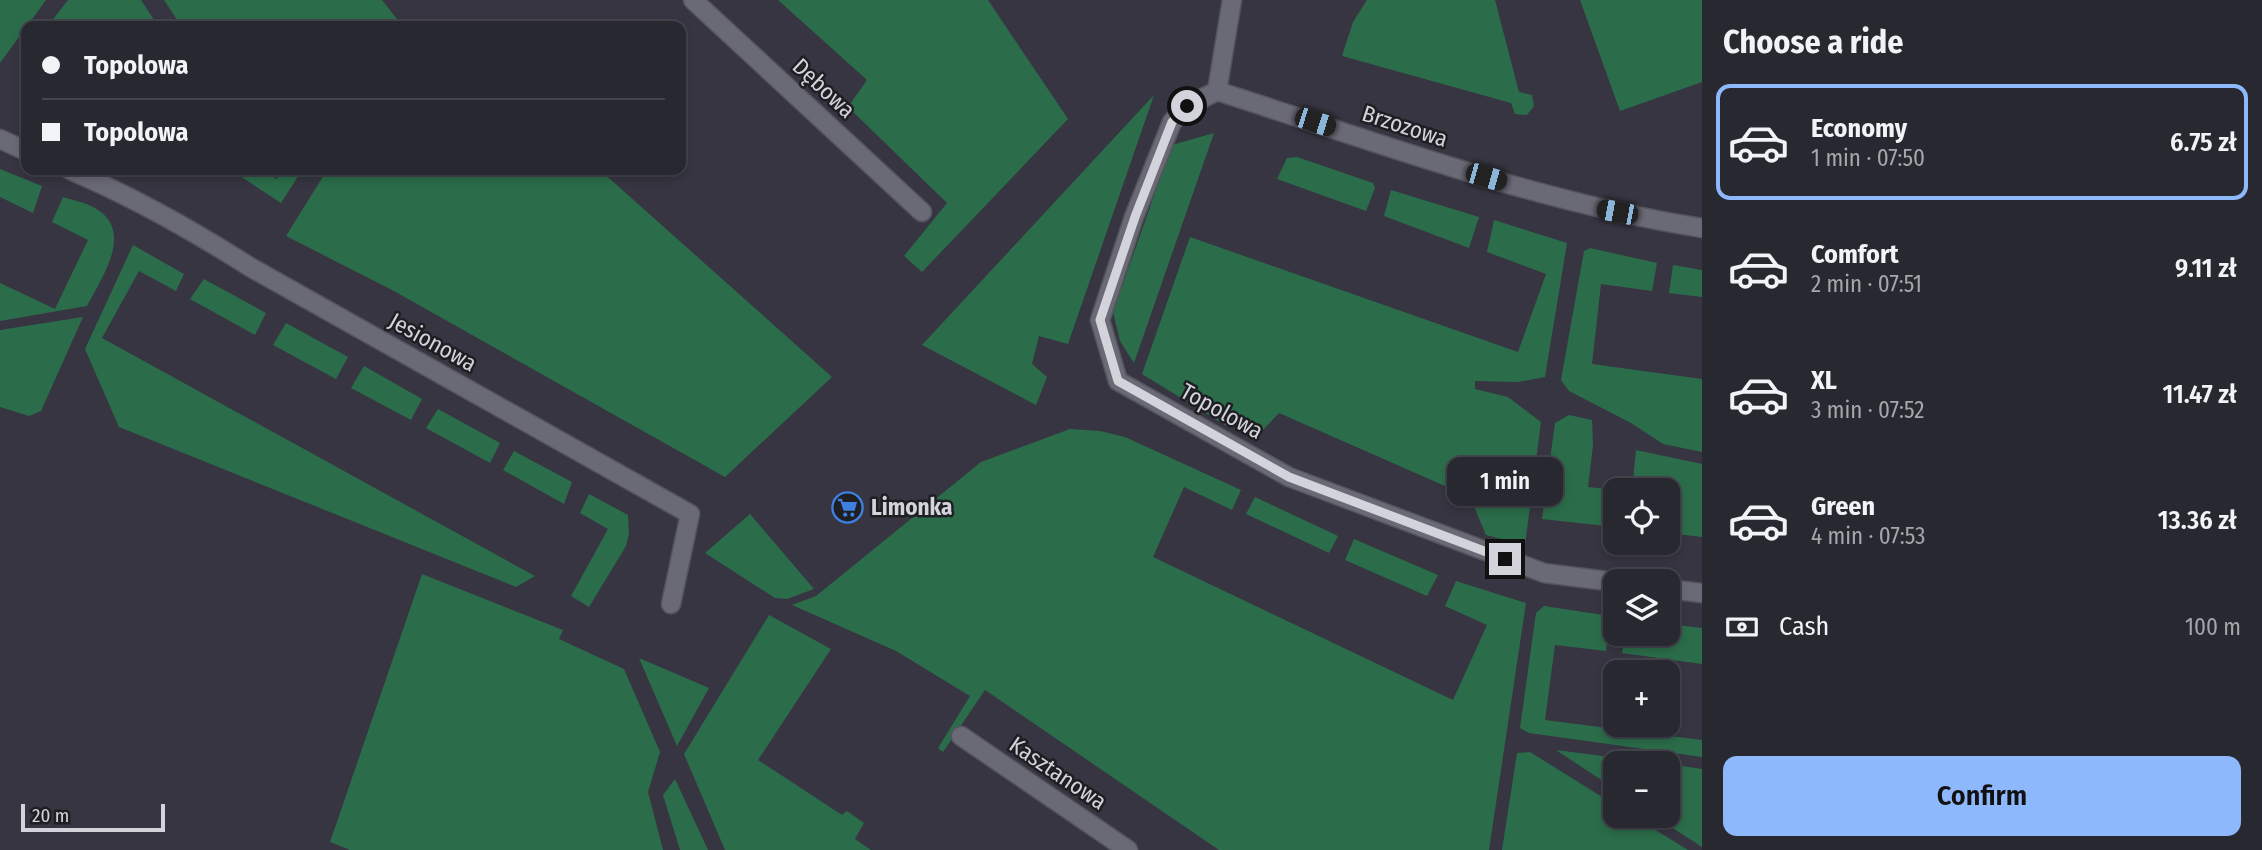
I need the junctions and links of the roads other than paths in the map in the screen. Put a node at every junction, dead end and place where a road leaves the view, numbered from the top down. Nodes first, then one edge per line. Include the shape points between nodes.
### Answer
1 (693, 0) edge
2 (1232, 0) edge
3 (1217, 91) junction
4 (0, 139) edge
5 (21, 149) edge
6 (82, 175) edge
7 (922, 212) dead end
8 (1702, 228) edge
9 (1603, 580) edge
10 (1680, 590) edge
11 (1702, 593) edge
12 (671, 604) dead end
13 (961, 736) dead end
14 (1128, 850) edge

1 - 7 street, Dębowa
2 - 3 street
3 - 8 street, Brzozowa via 1591,207
3 - 9 street, Topolowa via 1187,106 1172,122 1135,217 1100,320 1118,381 1289,477 1544,573
4 - 5 street
6 - 12 street, Jesionowa via 190,229 268,278 690,514
10 - 11 street
13 - 14 street, Kasztanowa

